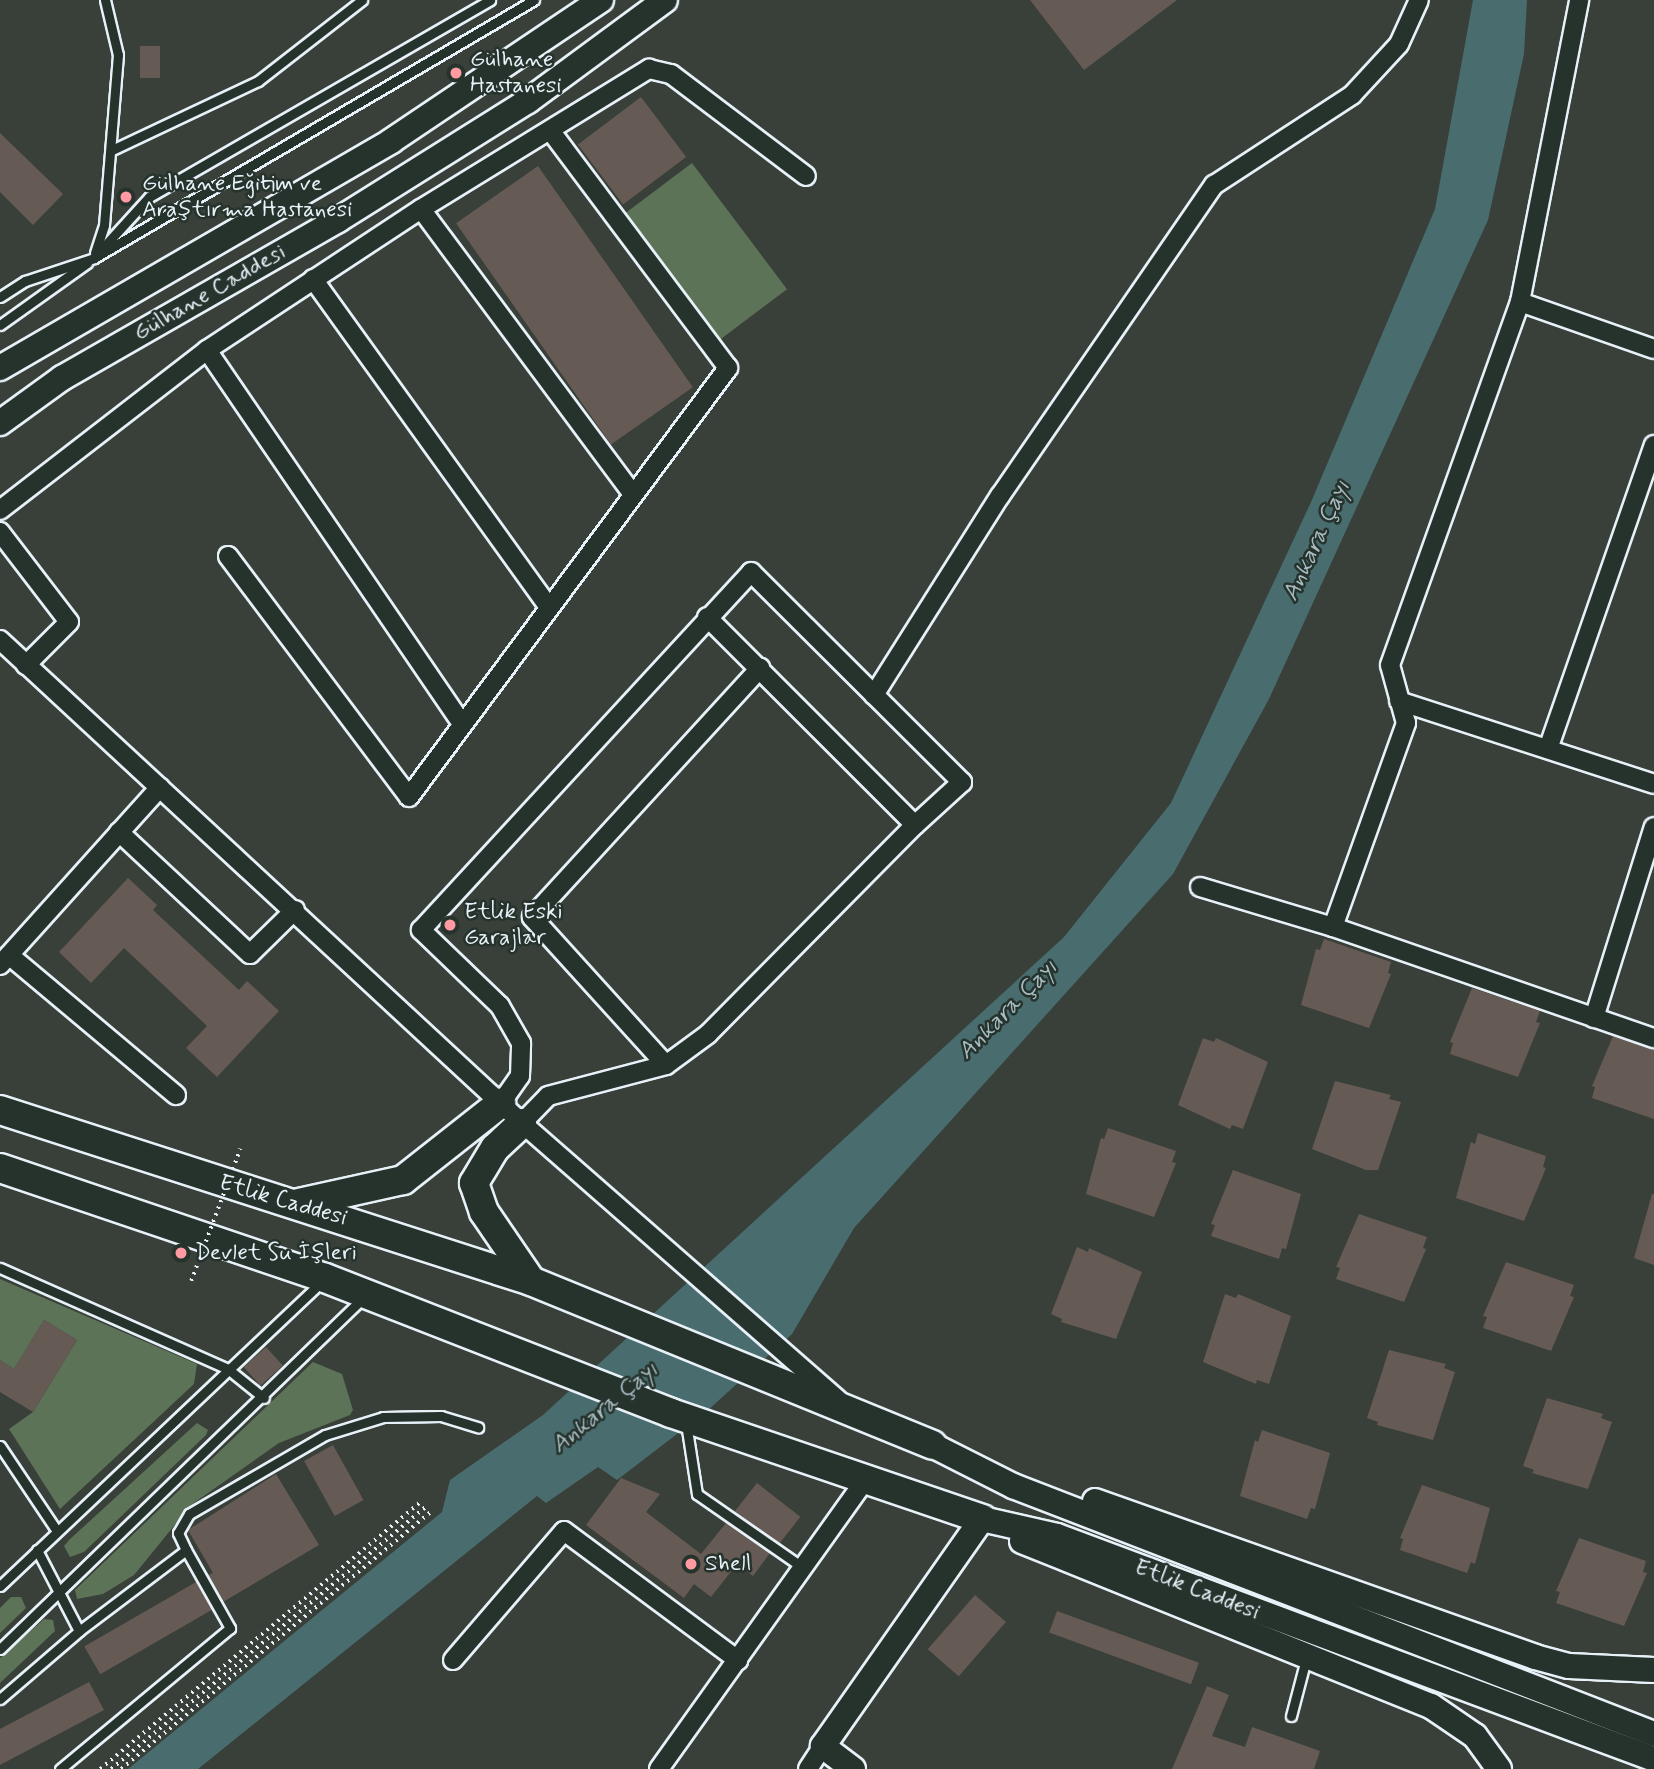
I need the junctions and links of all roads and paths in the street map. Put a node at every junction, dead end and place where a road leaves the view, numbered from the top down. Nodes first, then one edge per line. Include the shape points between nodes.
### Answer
1 (105, 0) edge
2 (362, 0) edge
3 (490, 0) edge
4 (534, 0) edge
5 (601, 0) edge
6 (665, 0) edge
7 (1419, 0) edge
8 (1580, 0) edge
9 (551, 131) junction
10 (112, 150) junction
11 (806, 176) dead end
12 (421, 209) junction
13 (94, 258) junction
14 (313, 279) junction
15 (0, 297) edge
16 (1520, 303) junction
17 (0, 326) edge
18 (1654, 349) edge
19 (207, 350) junction
20 (0, 368) edge
21 (0, 424) edge
22 (1654, 445) edge
23 (632, 493) junction
24 (0, 510) edge
25 (0, 532) edge
26 (228, 556) dead end
27 (550, 607) junction
28 (707, 617) junction
29 (0, 640) edge
30 (26, 664) junction
31 (760, 668) junction
32 (874, 695) junction
33 (1399, 701) junction
34 (462, 724) junction
35 (1548, 749) junction
36 (1654, 784) edge
37 (160, 787) junction
38 (915, 825) junction
39 (1654, 827) edge
40 (119, 832) junction
41 (1200, 887) dead end
42 (295, 910) junction
43 (1333, 927) junction
44 (5, 960) edge
45 (1594, 1018) junction
46 (1654, 1038) edge
47 (666, 1065) junction
48 (176, 1095) dead end
49 (502, 1103) junction
50 (0, 1110) edge
51 (522, 1123) junction
52 (240, 1149) dead end
53 (0, 1168) edge
54 (299, 1203) junction
55 (0, 1268) edge
56 (325, 1278) junction
57 (191, 1281) dead end
58 (531, 1281) junction
59 (366, 1294) junction
60 (228, 1369) junction
61 (264, 1398) junction
62 (853, 1413) junction
63 (685, 1418) junction
64 (478, 1427) dead end
65 (932, 1445) junction
66 (0, 1446) edge
67 (866, 1479) junction
68 (422, 1501) dead end
69 (427, 1506) dead end
70 (432, 1511) dead end
71 (982, 1519) junction
72 (57, 1531) junction
73 (37, 1550) junction
74 (186, 1550) junction
75 (805, 1569) junction
76 (0, 1586) edge
77 (60, 1591) junction
78 (79, 1631) junction
79 (0, 1648) edge
80 (1306, 1657) junction
81 (453, 1660) dead end
82 (738, 1660) junction
83 (1654, 1670) edge
84 (0, 1699) edge
85 (1291, 1716) dead end
86 (1654, 1734) edge
87 (823, 1746) junction
88 (1654, 1759) edge
89 (60, 1769) edge
90 (100, 1769) edge
91 (111, 1769) edge
92 (121, 1769) edge
93 (659, 1769) edge
94 (808, 1769) edge
95 (853, 1769) edge
96 (1499, 1769) edge

1 - 10 lane via 118,55
2 - 10 lane via 258,81
3 - 13 lane via 149,197
4 - 13 lane
5 - 20 main road, Gülhane Caddesi via 391,141
6 - 21 main road, Gülhane Caddesi via 528,101 338,220 62,378
7 - 32 street via 1399,44 1352,95 1214,185 1000,496
8 - 16 street
9 - 11 street via 649,69 671,74
9 - 12 street
9 - 23 street via 728,368
10 - 13 lane via 104,225
12 - 14 street
12 - 23 street
13 - 15 lane via 26,281
13 - 17 lane
14 - 19 street
14 - 27 street
16 - 18 street
16 - 33 street via 1390,665
19 - 24 street
19 - 34 street
22 - 35 street
23 - 27 street
25 - 30 street via 69,622
26 - 34 street via 409,797
27 - 34 street
28 - 31 street
28 - 32 street via 751,572
28 - 49 street via 421,929 500,1006 521,1043 520,1076
29 - 30 street
30 - 37 street
31 - 38 street
31 - 47 street via 532,918
32 - 38 street via 962,782
33 - 35 street
33 - 43 street via 1406,723
35 - 36 street
37 - 40 street
37 - 42 street
38 - 47 street via 708,1034
39 - 45 street
40 - 42 street via 250,954
40 - 44 street
41 - 43 street
42 - 49 street
43 - 45 street
44 - 48 street
45 - 46 street
47 - 51 street via 548,1096
49 - 51 street
49 - 54 main road via 403,1180
50 - 54 main road, Etlik Caddesi via 150,1161
51 - 58 main road via 488,1157 474,1183 476,1199
51 - 62 street
52 - 57 path, bridge
53 - 56 main road
54 - 58 main road, Etlik Caddesi
55 - 60 lane
56 - 59 main road
56 - 60 lane
58 - 62 main road, Etlik Caddesi
59 - 61 lane
59 - 63 main road, Etlik Caddesi
60 - 61 lane
60 - 72 lane
61 - 77 lane
62 - 65 main road, Etlik Caddesi
63 - 67 main road, Etlik Caddesi
63 - 75 lane via 697,1494
64 - 74 lane via 441,1416 383,1417 325,1435 189,1514 178,1532
65 - 83 main road via 1535,1657 1569,1666
65 - 86 main road, Etlik Caddesi via 1013,1486
66 - 72 lane
67 - 71 main road, Etlik Caddesi
67 - 75 street
68 - 90 path
69 - 91 path
70 - 92 path
71 - 80 main road via 1016,1538
71 - 87 main road
71 - 88 main road, Etlik Caddesi via 1057,1536
72 - 73 lane
73 - 76 lane
73 - 77 lane
74 - 78 lane
74 - 89 lane via 230,1628
75 - 82 street
77 - 78 lane
77 - 79 lane
78 - 84 lane
80 - 85 lane
80 - 96 main road via 1456,1721 1475,1736
81 - 82 street via 564,1531
82 - 93 street
87 - 94 street
87 - 95 main road

